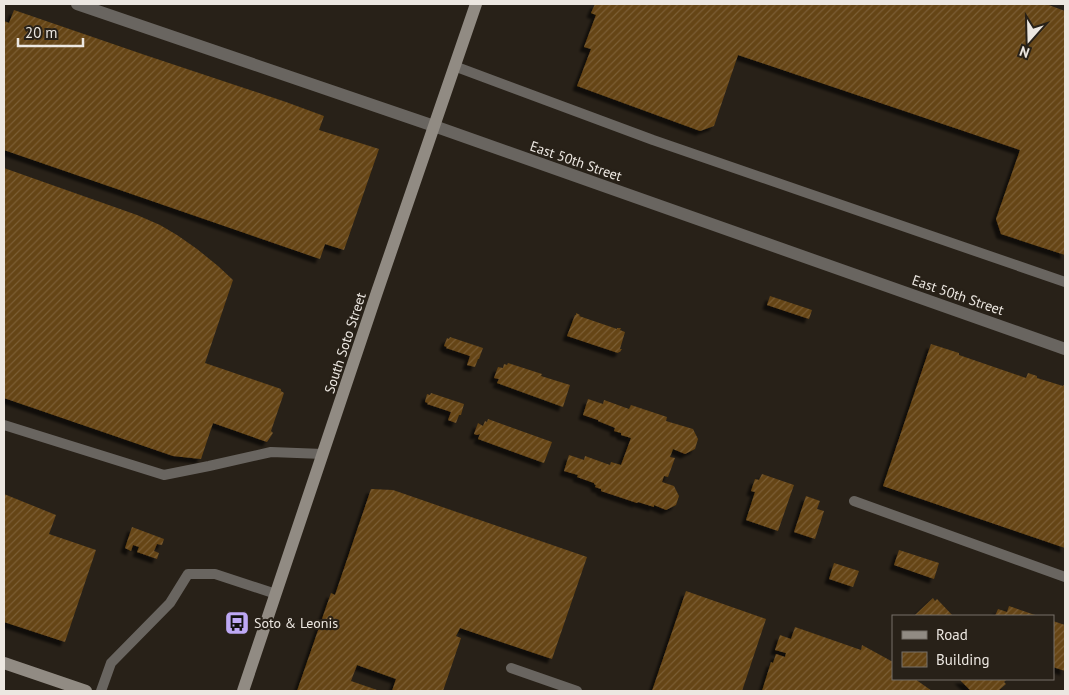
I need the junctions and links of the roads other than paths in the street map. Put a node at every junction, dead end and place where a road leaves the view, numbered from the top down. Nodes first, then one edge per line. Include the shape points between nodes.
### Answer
1 (77, 4) edge
2 (476, 4) edge
3 (454, 66) junction
4 (434, 126) junction
5 (1065, 282) edge
6 (1065, 349) edge
7 (4, 425) edge
8 (323, 454) junction
9 (854, 501) dead end
10 (1065, 577) edge
11 (276, 594) junction
12 (4, 663) edge
13 (511, 668) dead end
14 (86, 691) edge
15 (101, 691) edge
16 (243, 691) edge
17 (577, 691) edge

1 - 4 street, East 50th Street
2 - 3 main road, South Soto Street
3 - 4 main road, South Soto Street
3 - 5 lane via 654,140
4 - 6 street, East 50th Street
4 - 8 main road, South Soto Street
7 - 8 lane via 164,475 271,452
8 - 11 main road, South Soto Street
9 - 10 lane
11 - 15 lane via 214,574 188,574 170,603 110,663
11 - 16 main road, South Soto Street
12 - 14 main road
13 - 17 lane

